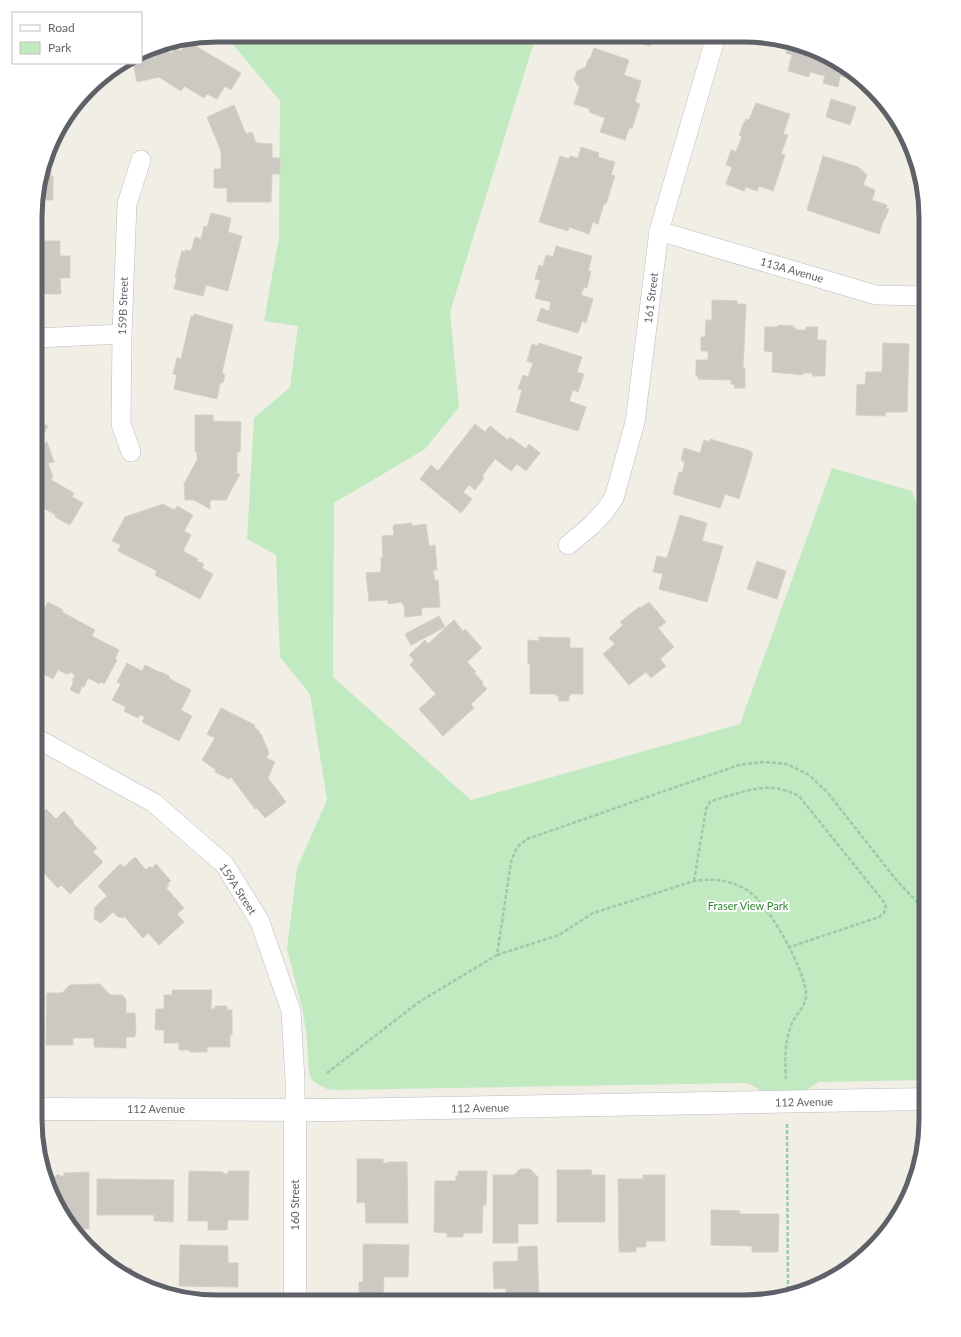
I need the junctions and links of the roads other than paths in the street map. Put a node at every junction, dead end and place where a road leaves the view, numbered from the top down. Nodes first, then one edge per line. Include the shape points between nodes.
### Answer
1 (714, 42) edge
2 (141, 160) dead end
3 (659, 231) junction
4 (919, 296) edge
5 (122, 334) junction
6 (42, 338) edge
7 (131, 452) dead end
8 (568, 545) dead end
9 (42, 741) edge
10 (919, 1100) edge
11 (42, 1109) edge
12 (295, 1110) junction
13 (295, 1295) edge

1 - 3 street, 161 Street
2 - 5 street, 159B Street via 127,204
3 - 4 street, 113A Avenue via 876,295
3 - 8 street, 161 Street via 634,422 614,498 592,525
5 - 6 street
5 - 7 street, 159B Street via 121,424
9 - 12 street, 159A Street via 154,803 225,865 260,922 291,1011
10 - 12 street, 112 Avenue
11 - 12 street, 112 Avenue
12 - 13 street, 160 Street

